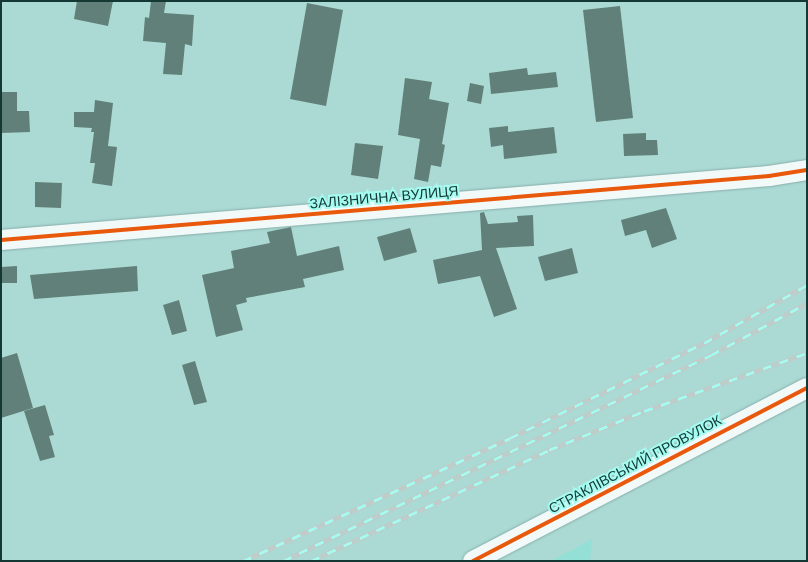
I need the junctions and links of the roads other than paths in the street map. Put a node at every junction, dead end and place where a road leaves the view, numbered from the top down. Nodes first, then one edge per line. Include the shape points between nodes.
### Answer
1 (807, 170) edge
2 (1, 240) edge
3 (807, 388) edge
4 (473, 561) edge

1 - 2 street, ЗАЛІЗНИЧНА ВУЛИЦЯ via 769,176
3 - 4 street, СТРАКЛІВСЬКИЙ ПРОВУЛОК

